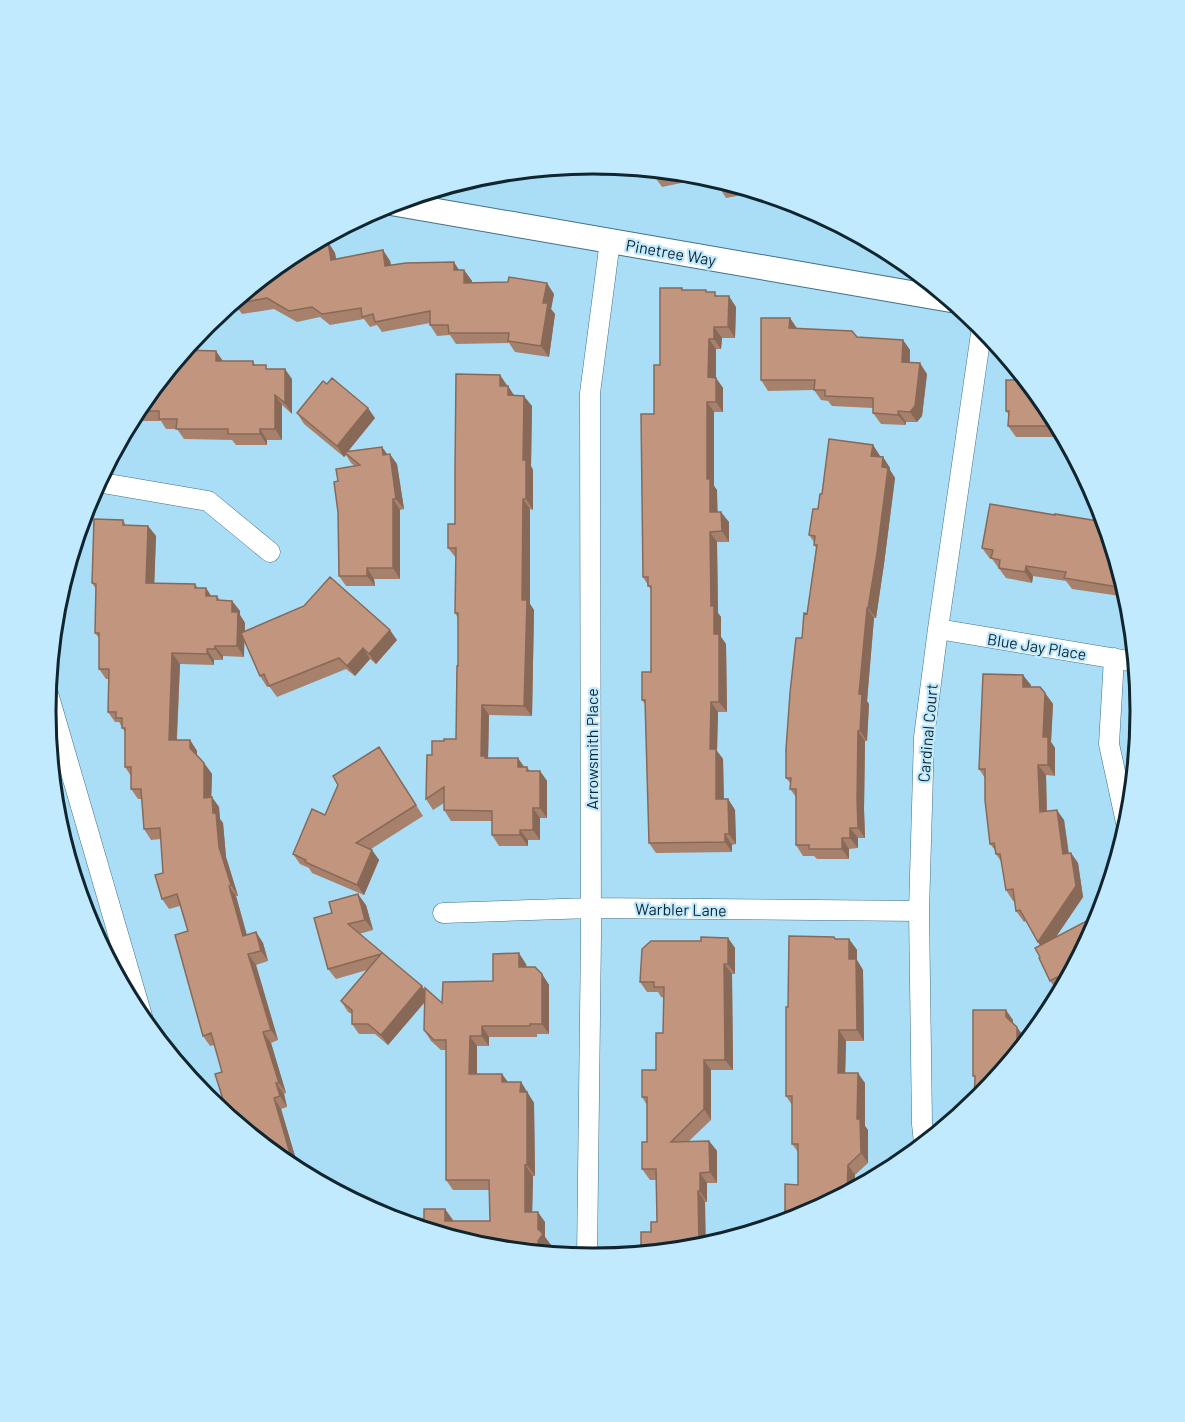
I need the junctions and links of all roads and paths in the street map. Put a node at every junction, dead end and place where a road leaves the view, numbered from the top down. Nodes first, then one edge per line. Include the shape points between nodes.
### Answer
1 (410, 206) edge
2 (610, 241) junction
3 (934, 297) edge
4 (980, 340) edge
5 (106, 484) edge
6 (270, 552) dead end
7 (938, 629) junction
8 (1114, 658) junction
9 (1127, 660) edge
10 (56, 722) edge
11 (1121, 802) edge
12 (591, 908) junction
13 (919, 911) junction
14 (443, 913) dead end
15 (135, 991) edge
16 (923, 1134) edge
17 (586, 1248) edge

1 - 2 street, Pinetree Way
2 - 3 street, Pinetree Way
2 - 12 street, Arrowsmith Place via 590,393
4 - 7 street, Cardinal Court
5 - 6 street via 208,501
7 - 8 street, Blue Jay Place
7 - 13 street, Cardinal Court via 924,737
8 - 9 street, Blue Jay Place
8 - 11 street via 1109,744
10 - 15 street
12 - 13 street, Warbler Lane
12 - 14 street, Warbler Lane
12 - 17 street, Arrowsmith Place
13 - 16 street, Cardinal Court

